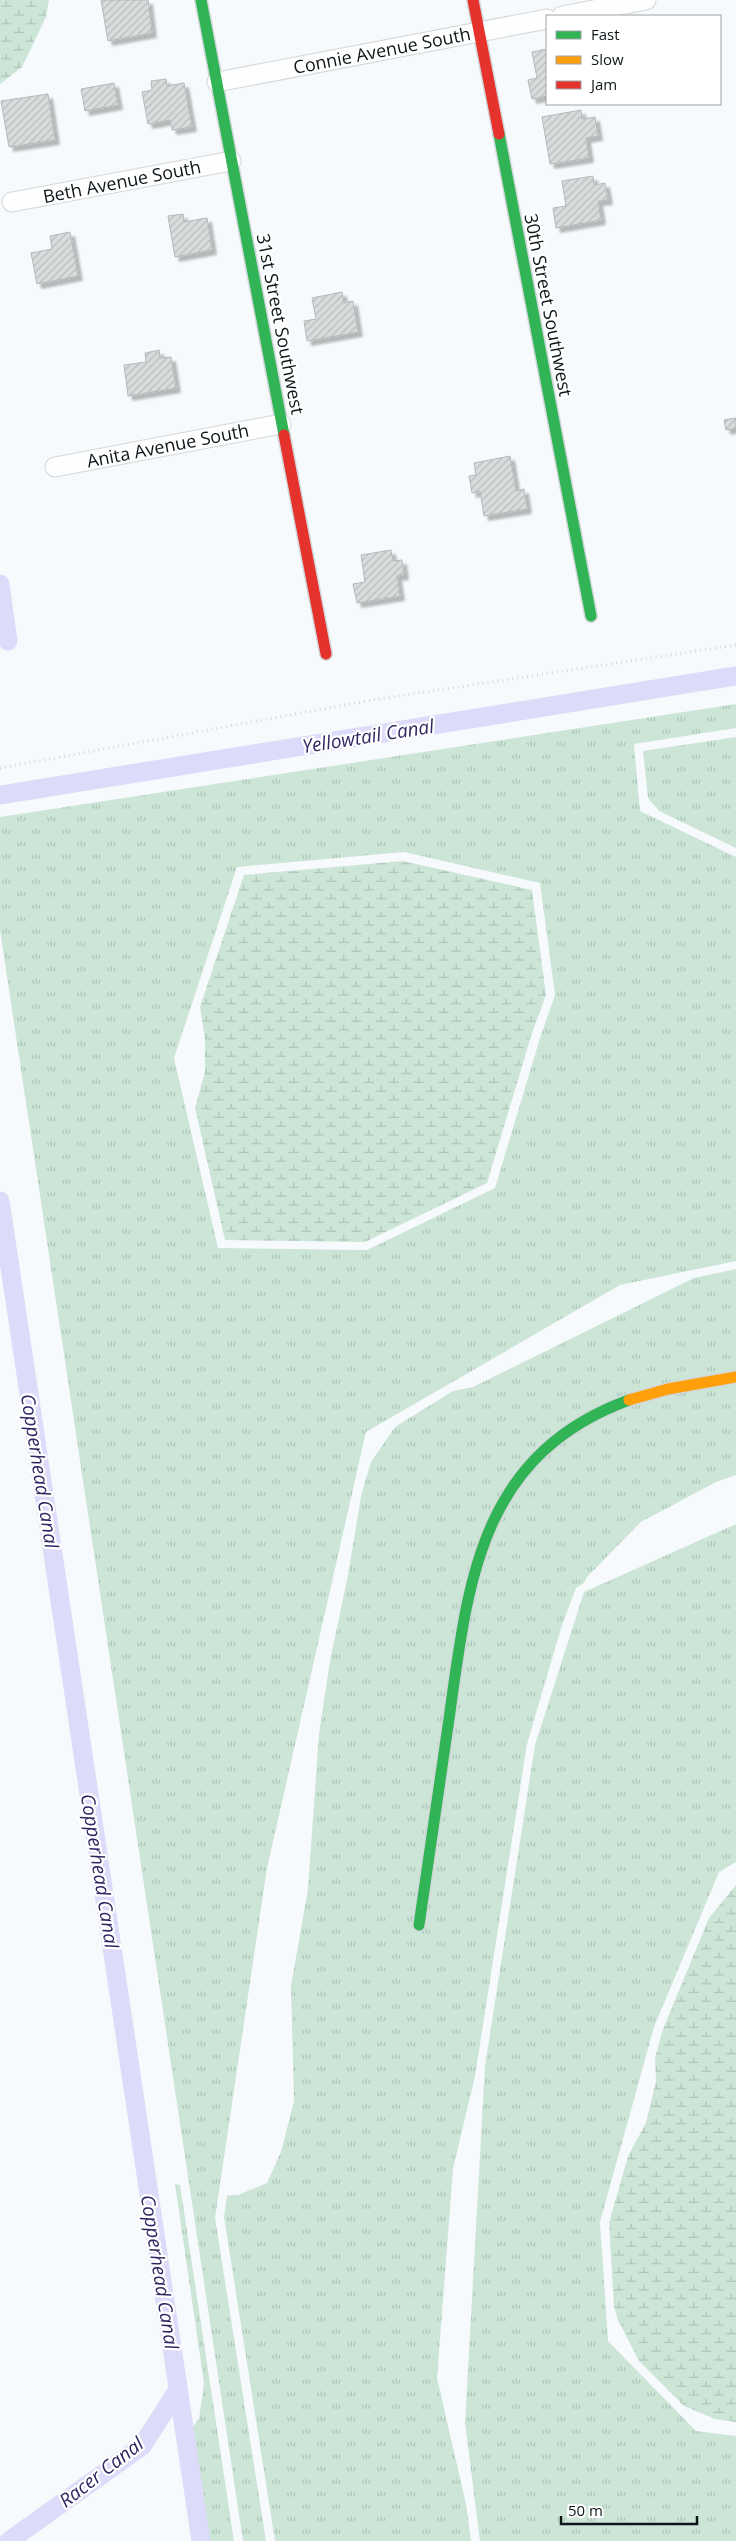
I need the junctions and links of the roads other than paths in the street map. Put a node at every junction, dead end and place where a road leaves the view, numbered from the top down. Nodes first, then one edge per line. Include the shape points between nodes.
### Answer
1 (201, 0) edge
2 (472, 0) edge
3 (646, 0) edge
4 (567, 15) edge
5 (546, 19) edge
6 (479, 32) junction
7 (217, 82) junction
8 (231, 161) junction
9 (12, 202) dead end
10 (281, 424) junction
11 (55, 467) dead end
12 (590, 616) dead end
13 (326, 654) dead end
14 (736, 1377) edge
15 (419, 1925) dead end

1 - 7 street, 31st Street Southwest
2 - 6 street, 30th Street Southwest
3 - 4 street
5 - 6 street, Connie Avenue South
6 - 7 street, Connie Avenue South
6 - 12 street, 30th Street Southwest
7 - 8 street, 31st Street Southwest
8 - 9 street, Beth Avenue South
8 - 10 street, 31st Street Southwest
10 - 11 street, Anita Avenue South
10 - 13 street, 31st Street Southwest
14 - 15 street via 647,1394 577,1424 546,1450 517,1482 496,1515 479,1555 465,1606

